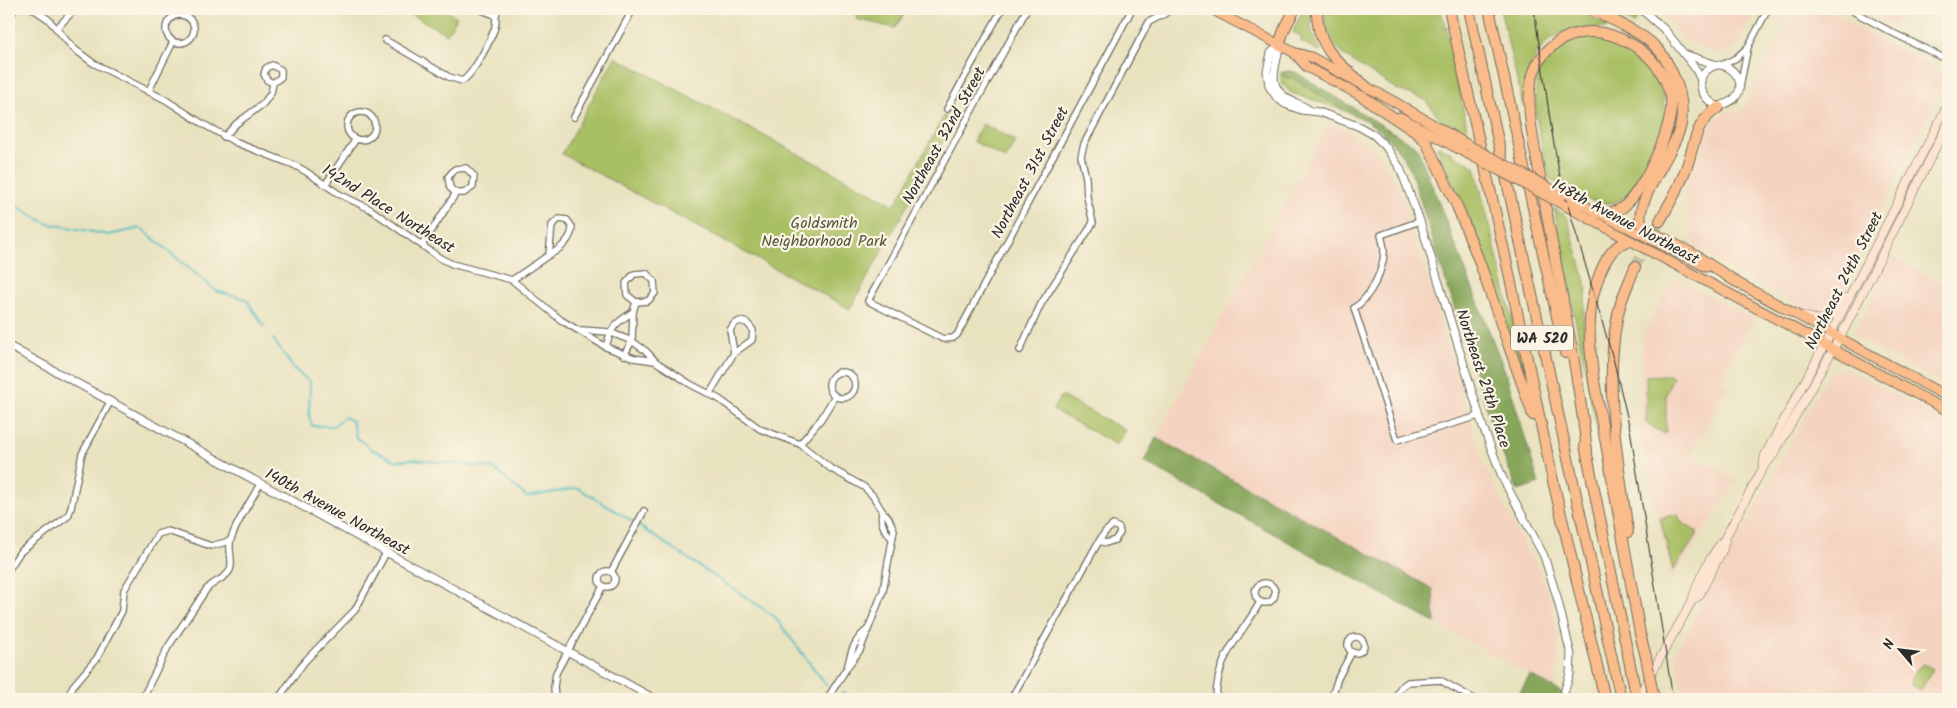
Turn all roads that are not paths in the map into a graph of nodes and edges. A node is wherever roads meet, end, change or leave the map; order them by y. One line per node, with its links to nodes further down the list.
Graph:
1 (14, 9): 22 (street)
2 (33, 9): 23 (street, 142nd Place Northeast)
3 (75, 9): 23 (street)
4 (479, 9): 21 (street)
5 (498, 9): 21 (street)
6 (633, 9): 39 (street)
7 (1002, 9): 38 (street, Northeast 32nd Street)
8 (1027, 9): 65 (street, Northeast 32nd Street)
9 (1132, 9): 65 (street, Northeast 31st Street)
10 (1168, 9): 71 (street)
11 (1211, 9): 26 (main road, 148th Avenue Northeast)
12 (1295, 9): 26 (highway)
13 (1318, 9): 35 (highway)
14 (1449, 9): 86 (highway)
15 (1470, 9): 112 (highway, WA 520)
16 (1489, 9): 84 (highway, WA 520)
17 (1590, 9): 57 (highway)
18 (1641, 9): 28 (street)
19 (1768, 9): 27 (street)
20 (1849, 9): 29 (street)
21 (495, 15): 24 (street)
22 (9, 18)
23 (57, 28): 34 (street, 142nd Place Northeast)
24 (384, 40)
25 (173, 42): 25 (street); 34 (street)
26 (1279, 45): 35 (main road, 148th Avenue Northeast); 49 (street, Northeast 29th Place)
27 (1748, 47): 30 (street); 33 (street)
28 (1684, 54): 30 (street); 31 (street)
29 (1948, 60)
30 (1719, 65): 31 (street); 33 (street)
31 (1701, 80): 37 (street)
32 (273, 83): 41 (street)
33 (1739, 87): 37 (street)
34 (148, 92): 41 (street, 142nd Place Northeast)
35 (1365, 92): 43 (main road, 148th Avenue Northeast); 86 (highway)
36 (1948, 104): 44 (main road, Northeast 24th Street)
37 (1719, 107): 50 (highway)
38 (947, 109)
39 (574, 118)
40 (1948, 124): 45 (main road, Northeast 24th Street)
41 (226, 138): 46 (street, 142nd Place Northeast)
42 (356, 138): 42 (street); 46 (street)
43 (1468, 149): 48 (main road, 148th Avenue Northeast, bridge); 51 (main road, 148th Avenue Northeast, bridge)
44 (1922, 156): 45 (main road); 55 (main road, Northeast 24th Street)
45 (1928, 164): 64 (main road, Northeast 24th Street)
46 (325, 185): 52 (street, 142nd Place Northeast)
47 (456, 193): 47 (street); 52 (street)
48 (1597, 213): 57 (main road, 148th Avenue Northeast); 84 (highway)
49 (1420, 221): 82 (street, Northeast 29th Place); 82 (street)
50 (1660, 221)
51 (1630, 241): 67 (main road, 148th Avenue Northeast); 96 (highway)
52 (422, 245): 56 (street, 142nd Place Northeast)
53 (549, 255): 53 (street); 56 (street)
54 (1635, 268): 96 (highway)
55 (1862, 273): 60 (main road); 63 (main road, Northeast 24th Street)
56 (512, 280): 61 (street, 142nd Place Northeast)
57 (1735, 281): 60 (main road, 148th Avenue Northeast)
58 (636, 302): 58 (street); 59 (street)
59 (633, 312): 62 (street); 66 (street)
60 (1794, 313): 63 (main road, 148th Avenue Northeast)
61 (580, 330): 62 (street, 142nd Place Northeast); 69 (street, 142nd Place Northeast)
62 (609, 332): 66 (street, 142nd Place Northeast); 69 (street)
63 (1831, 333): 64 (main road, 148th Avenue Northeast); 67 (main road, Northeast 24th Street)
64 (1840, 338): 70 (main road, Northeast 24th Street); 78 (main road, 148th Avenue Northeast)
65 (943, 339)
66 (632, 341): 73 (street); 74 (street, 142nd Place Northeast)
67 (1825, 344): 70 (main road, 148th Avenue Northeast); 75 (main road, Northeast 24th Street)
68 (9, 346): 80 (street, 140th Avenue Northeast)
69 (606, 347): 73 (street, 142nd Place Northeast)
70 (1834, 348): 79 (main road, Northeast 24th Street); 81 (main road, 148th Avenue Northeast)
71 (1020, 350)
72 (734, 353): 72 (street); 76 (street)
73 (624, 355): 74 (street, 142nd Place Northeast)
74 (655, 361): 76 (street, 142nd Place Northeast)
75 (1801, 389): 79 (main road); 85 (main road, Northeast 24th Street)
76 (710, 393): 83 (street, 142nd Place Northeast)
77 (835, 396): 77 (street); 83 (street)
78 (1948, 397)
79 (1805, 399): 85 (main road, Northeast 24th Street)
80 (110, 402): 87 (street, 140th Avenue Northeast); 92 (street)
81 (1948, 411)
82 (1479, 416): 110 (street, Northeast 29th Place)
83 (800, 444): 104 (street, 142nd Place Northeast)
84 (1586, 451): 113 (highway, WA 520)
85 (1763, 468): 113 (main road, Northeast 24th Street)
86 (1553, 481): 111 (highway)
87 (260, 484): 89 (street); 91 (street, 140th Avenue Northeast)
88 (644, 511): 93 (street)
89 (230, 541): 99 (street); 100 (street)
90 (1099, 541): 105 (street)
91 (386, 553): 97 (street, 140th Avenue Northeast); 101 (street)
92 (9, 570)
93 (611, 572): 94 (street); 94 (street)
94 (604, 586): 97 (street)
95 (1260, 602): 106 (street)
96 (1640, 617): 114 (highway, bridge)
97 (568, 652): 102 (street); 103 (street, 140th Avenue Northeast)
98 (1352, 652): 107 (street)
99 (67, 699)
100 (142, 699)
101 (278, 699)
102 (554, 699)
103 (654, 699)
104 (827, 699)
105 (1011, 699)
106 (1216, 699)
107 (1330, 699)
108 (1394, 699): 109 (street)
109 (1474, 699)
110 (1562, 699)
111 (1605, 699)
112 (1621, 699)
113 (1637, 699)
114 (1654, 699)

